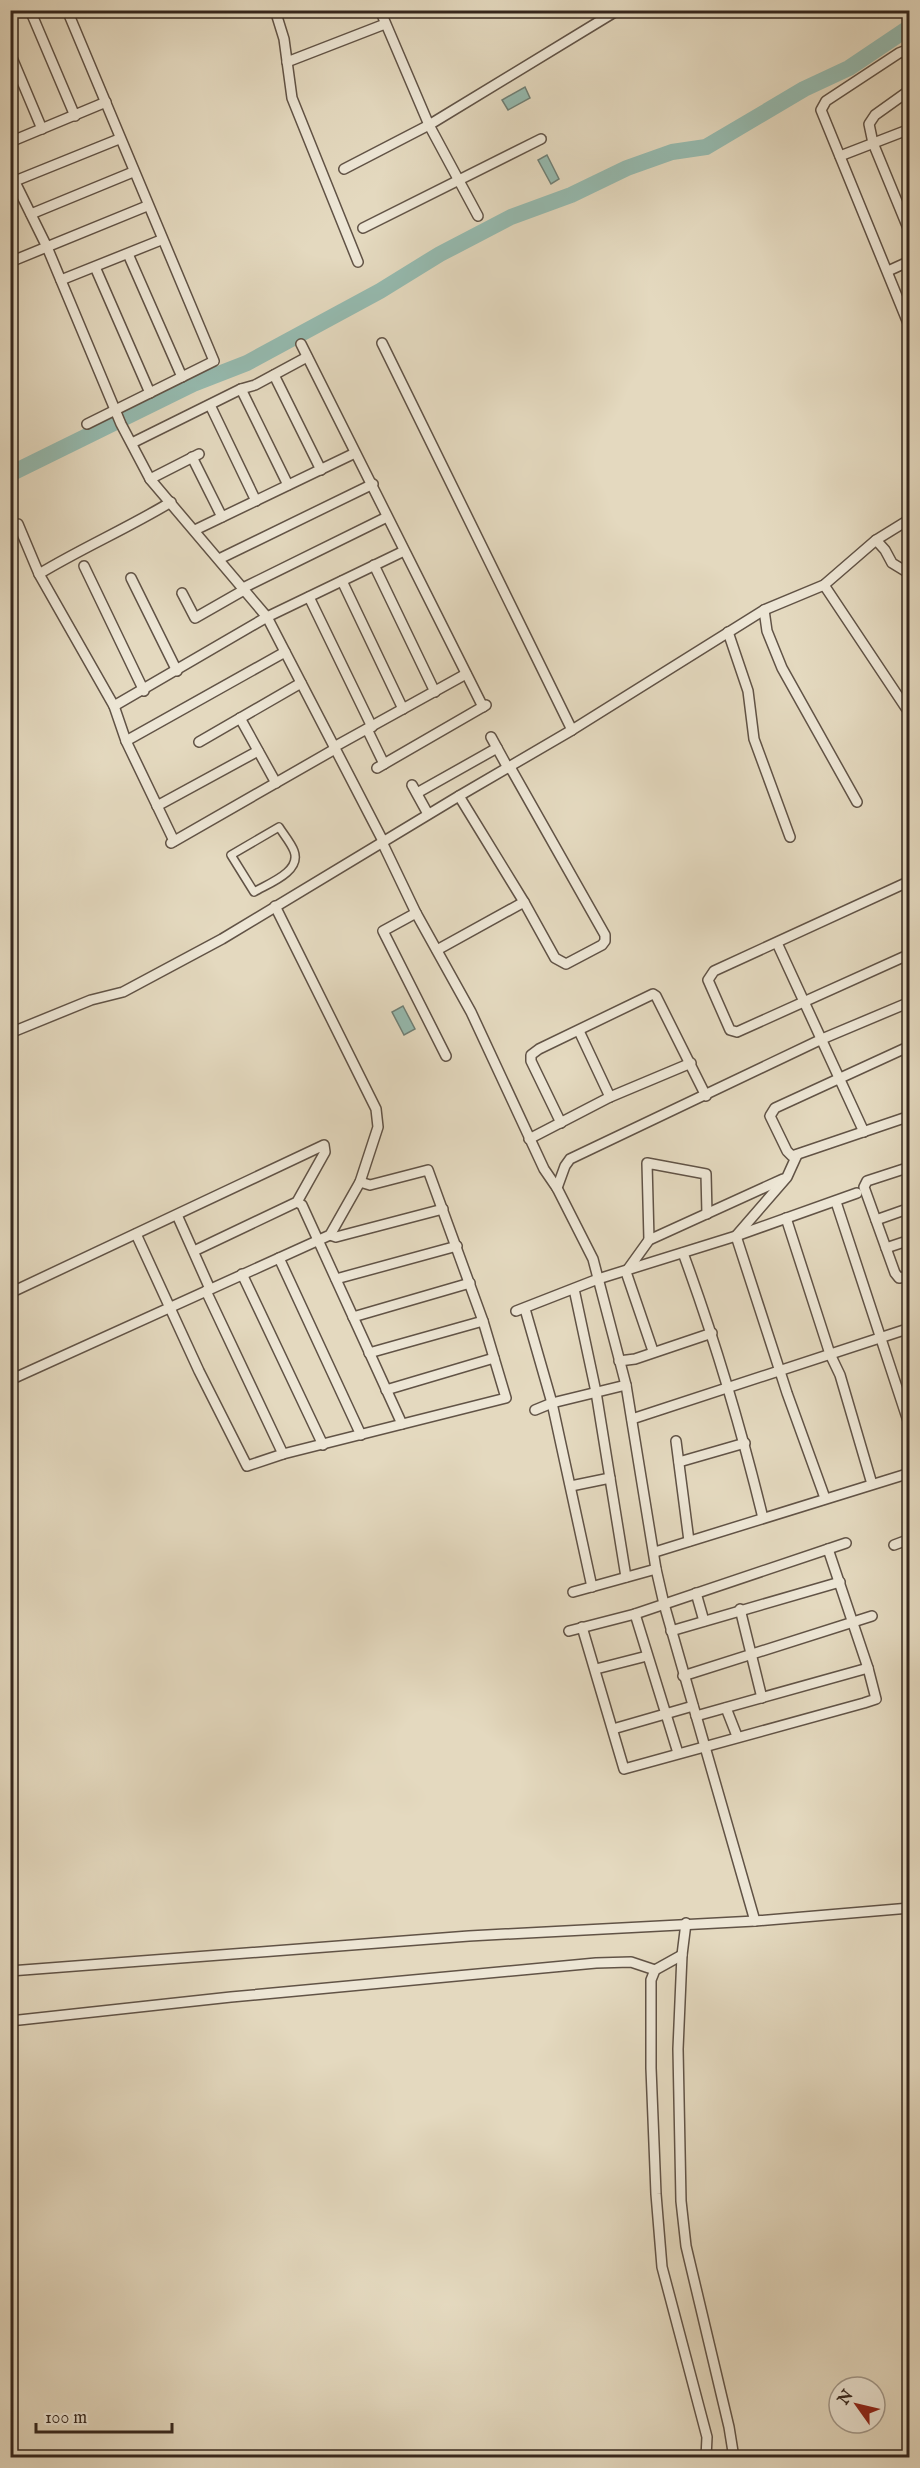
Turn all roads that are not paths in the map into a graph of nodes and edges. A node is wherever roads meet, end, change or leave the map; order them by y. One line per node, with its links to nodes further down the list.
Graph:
1 (30, 10): 12 (street)
2 (67, 10): 11 (street)
3 (275, 10): 9 (street)
4 (380, 10): 6 (street)
5 (618, 10): 13 (street)
6 (385, 24): 9 (street); 13 (street)
7 (10, 53): 14 (street)
8 (909, 61): 20 (street)
9 (287, 62): 35 (street)
10 (909, 90): 19 (street)
11 (106, 102): 12 (street); 16 (street)
12 (75, 116): 14 (street)
13 (429, 125): 21 (street); 24 (street)
14 (42, 129): 18 (street)
15 (909, 129): 19 (street)
16 (119, 139): 22 (street); 23 (street)
17 (541, 139): 24 (street)
18 (10, 142)
19 (873, 143): 20 (street); 29 (street)
20 (840, 156): 37 (street)
21 (344, 169)
22 (133, 172): 25 (street); 26 (street)
23 (13, 176): 26 (street)
24 (459, 181): 27 (street); 28 (street)
25 (147, 206): 30 (street); 31 (street)
26 (31, 214): 31 (street)
27 (478, 216)
28 (363, 228)
29 (909, 233)
30 (161, 240): 32 (street); 45 (street)
31 (47, 247): 34 (street); 38 (street)
32 (128, 254): 36 (street); 45 (street)
33 (909, 261): 37 (street)
34 (10, 262)
35 (358, 262)
36 (95, 267): 38 (street); 47 (street)
37 (888, 271): 39 (street)
38 (61, 280): 49 (street)
39 (905, 303): 40 (street)
40 (909, 328)
41 (382, 343): 91 (street)
42 (301, 344): 43 (street)
43 (307, 357): 44 (street); 52 (street)
44 (274, 375): 46 (street); 53 (street)
45 (182, 377): 47 (street)
46 (241, 389): 48 (street); 55 (street)
47 (150, 393): 49 (street)
48 (210, 405): 51 (street); 57 (street)
49 (116, 412): 50 (street); 51 (street)
50 (87, 424)
51 (132, 443): 54 (street)
52 (355, 453): 53 (street); 56 (street)
53 (321, 470): 55 (street)
54 (150, 479): 58 (street); 59 (street)
55 (288, 485): 57 (street)
56 (372, 485): 60 (street); 66 (street)
57 (256, 501): 59 (street)
58 (171, 502): 63 (street); 69 (street)
59 (222, 517): 63 (street)
60 (387, 517): 65 (street); 74 (street)
61 (909, 519): 64 (street)
62 (18, 524): 69 (street)
63 (195, 530): 66 (street)
64 (876, 540): 70 (street); 73 (street)
65 (404, 550): 67 (street); 82 (street)
66 (219, 559): 74 (street)
67 (374, 565): 72 (street); 85 (street)
68 (84, 566): 84 (street)
69 (39, 574): 86 (street)
70 (909, 574)
71 (131, 578): 81 (street)
72 (342, 581): 76 (street); 87 (street)
73 (824, 585): 77 (street); 88 (street)
74 (243, 589): 75 (street); 78 (street)
75 (182, 593)
76 (309, 597): 78 (street); 90 (street)
77 (764, 610): 79 (street); 101 (street)
78 (267, 618): 80 (street); 81 (street)
79 (729, 632): 91 (street); 105 (street)
80 (285, 652): 83 (street); 93 (street)
81 (177, 671): 84 (street)
82 (466, 674): 85 (street); 90 (street)
83 (301, 683): 89 (street); 95 (street)
84 (144, 691): 86 (street)
85 (435, 692): 87 (street)
86 (114, 706): 93 (street)
87 (403, 709): 90 (street)
88 (909, 714)
89 (240, 718): 94 (street); 97 (street)
90 (369, 728): 95 (street)
91 (572, 730): 98 (street)
92 (491, 737): 96 (street)
93 (126, 741): 102 (street)
94 (199, 742)
95 (335, 748): 99 (street); 106 (street)
96 (497, 748): 98 (street); 103 (street)
97 (258, 751): 99 (street); 102 (street)
98 (509, 768): 100 (street); 108 (street)
99 (276, 783): 102 (street)
100 (459, 796): 103 (street); 108 (street)
101 (857, 802)
102 (157, 806)
103 (428, 814): 106 (street)
104 (279, 827): 104 (street)
105 (790, 837)
106 (382, 842): 109 (street); 110 (street)
107 (909, 880): 111 (street)
108 (524, 902): 112 (street)
109 (275, 906): 117 (street); 132 (street)
110 (416, 914): 112 (street); 120 (street)
111 (777, 942): 114 (street); 114 (street)
112 (437, 950): 128 (street)
113 (909, 954): 114 (street)
114 (805, 1002): 118 (street)
115 (909, 1002): 118 (street)
116 (579, 1031): 121 (street); 124 (street); 126 (street)
117 (10, 1033)
118 (822, 1039): 122 (street); 123 (street)
119 (909, 1046): 122 (street)
120 (446, 1056)
121 (691, 1063): 123 (street); 124 (street)
122 (839, 1078): 127 (street); 129 (street)
123 (706, 1096): 133 (street)
124 (610, 1097): 126 (street)
125 (909, 1116): 127 (street)
126 (561, 1123): 128 (street)
127 (864, 1132): 129 (street)
128 (529, 1139): 133 (street)
129 (797, 1155): 131 (street)
130 (909, 1167): 142 (street)
131 (787, 1177): 139 (street); 145 (street)
132 (360, 1182): 138 (street); 144 (street)
133 (557, 1188): 158 (street)
134 (857, 1193): 136 (street)
135 (297, 1202): 140 (street); 146 (street); 151 (street)
136 (836, 1202): 141 (street); 168 (street)
137 (909, 1208): 142 (street)
138 (443, 1209): 144 (street); 149 (street)
139 (707, 1214): 147 (street); 147 (street)
140 (177, 1215): 143 (street); 151 (street)
141 (786, 1218): 145 (street); 171 (street)
142 (876, 1220): 150 (street)
143 (136, 1234): 162 (street); 163 (street)
144 (330, 1235): 146 (street)
145 (736, 1236): 152 (street); 174 (street)
146 (318, 1240): 153 (street); 157 (street)
147 (649, 1240): 154 (street)
148 (909, 1240): 150 (street)
149 (457, 1246): 157 (street); 159 (street)
150 (886, 1248): 156 (street)
151 (194, 1251): 161 (street)
152 (683, 1253): 154 (street); 167 (street)
153 (279, 1258): 155 (street); 185 (street)
154 (626, 1272): 158 (street); 169 (street)
155 (243, 1274): 161 (street); 188 (street)
156 (909, 1276)
157 (336, 1279): 164 (street)
158 (598, 1279): 160 (street); 173 (street)
159 (470, 1283): 164 (street); 165 (street)
160 (574, 1289): 179 (street); 180 (street)
161 (208, 1290): 163 (street); 189 (street)
162 (10, 1293)
163 (171, 1306): 175 (street); 189 (street)
164 (353, 1317): 170 (street)
165 (483, 1321): 170 (street); 172 (street)
166 (904, 1330): 168 (street)
167 (712, 1333): 169 (street); 177 (street)
168 (879, 1338): 171 (street); 184 (street)
169 (653, 1352): 173 (street)
170 (369, 1353): 178 (street)
171 (830, 1354): 174 (street); 193 (street)
172 (494, 1358): 178 (street); 183 (street)
173 (619, 1361): 176 (street)
174 (780, 1370): 177 (street); 195 (street)
175 (10, 1380)
176 (626, 1385): 179 (street); 182 (street)
177 (728, 1387): 182 (street); 187 (street)
178 (386, 1390): 183 (street)
179 (596, 1392): 180 (street); 192 (street)
180 (552, 1403): 181 (street); 194 (street)
181 (535, 1410)
182 (632, 1419): 202 (street)
183 (402, 1424): 185 (street)
184 (909, 1427)
185 (361, 1435): 188 (street)
186 (676, 1441): 190 (street)
187 (745, 1443): 190 (street); 196 (street)
188 (323, 1445): 189 (street)
189 (283, 1454)
190 (679, 1461): 198 (street)
191 (909, 1473): 193 (street)
192 (610, 1478): 194 (street); 204 (street)
193 (872, 1484): 195 (street)
194 (571, 1486): 206 (street)
195 (825, 1498): 196 (street)
196 (763, 1518): 198 (street)
197 (909, 1539): 200 (street)
198 (689, 1541): 202 (street)
199 (846, 1543): 201 (street)
200 (894, 1545)
201 (828, 1549): 205 (street); 208 (street)
202 (655, 1552): 203 (street)
203 (656, 1569): 204 (street); 209 (street)
204 (626, 1577): 206 (street)
205 (840, 1582): 210 (street); 214 (street)
206 (592, 1587): 207 (street)
207 (573, 1592)
208 (696, 1593): 209 (street); 213 (street)
209 (664, 1604): 211 (street); 217 (street)
210 (740, 1609): 213 (street); 218 (street)
211 (635, 1614): 215 (street); 219 (street)
212 (872, 1616): 214 (street)
213 (704, 1621): 217 (street)
214 (853, 1624): 218 (street); 220 (street)
215 (582, 1627): 216 (street); 221 (street)
216 (569, 1631)
217 (671, 1631): 222 (street)
218 (751, 1655): 222 (street); 223 (street)
219 (647, 1656): 221 (street); 226 (street)
220 (868, 1668): 223 (street); 228 (street)
221 (596, 1669): 227 (street)
222 (684, 1676): 225 (street)
223 (762, 1698): 224 (street)
224 (726, 1708): 225 (street); 228 (street)
225 (695, 1711): 226 (street); 229 (street)
226 (667, 1713): 227 (street); 230 (street)
227 (613, 1729): 230 (street)
228 (737, 1736): 229 (street)
229 (704, 1746): 230 (street); 232 (street)
230 (678, 1753)
231 (909, 1908): 232 (street)
232 (755, 1922): 233 (street)
233 (686, 1923): 234 (street); 236 (street)
234 (682, 1955): 235 (street); 239 (street)
235 (655, 1970): 237 (street); 238 (street)
236 (10, 1971)
237 (10, 2021)
238 (706, 2457)
239 (734, 2457)

